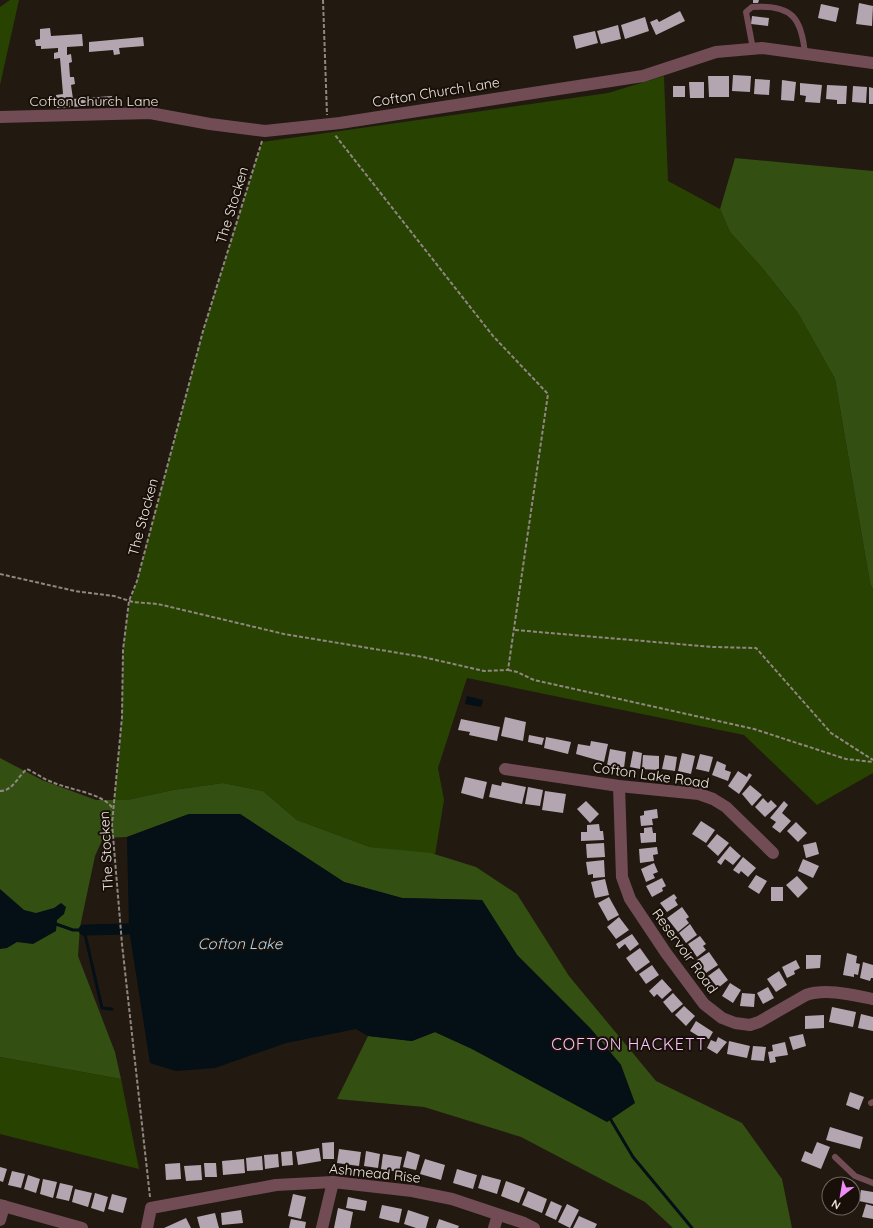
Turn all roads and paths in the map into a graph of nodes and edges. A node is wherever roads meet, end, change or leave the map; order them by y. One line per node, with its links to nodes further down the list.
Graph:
1 (323, 0): 6 (path)
2 (753, 49): 3 (street, Cofton Church Lane); 3 (lane); 6 (street, Cofton Church Lane)
3 (805, 55): 4 (street, Cofton Church Lane)
4 (873, 63)
5 (0, 117): 7 (street, Cofton Church Lane)
6 (327, 124): 7 (street, Cofton Church Lane); 10 (path)
7 (266, 131): 9 (path, The Stocken)
8 (0, 574): 9 (path)
9 (129, 601): 11 (path); 16 (path, The Stocken)
10 (515, 630): 11 (path); 12 (path)
11 (508, 670): 12 (path)
12 (873, 761)
13 (505, 769): 14 (street, Cofton Lake Road)
14 (619, 786): 17 (street, Cofton Lake Road); 18 (street, Reservoir Road)
15 (0, 791): 16 (path)
16 (113, 810): 23 (path, The Stocken)
17 (773, 853)
18 (873, 999)
19 (835, 1157): 21 (lane)
20 (333, 1182): 23 (street, Ashmead Rise); 24 (street, Ashmead Rise); 28 (street)
21 (873, 1183)
22 (2, 1206): 25 (street); 26 (street)
23 (152, 1208): 27 (street)
24 (498, 1215): 29 (street); 30 (street, Ashmead Rise)
25 (0, 1220)
26 (82, 1228)
27 (147, 1228)
28 (322, 1228)
29 (494, 1228)
30 (534, 1228)

